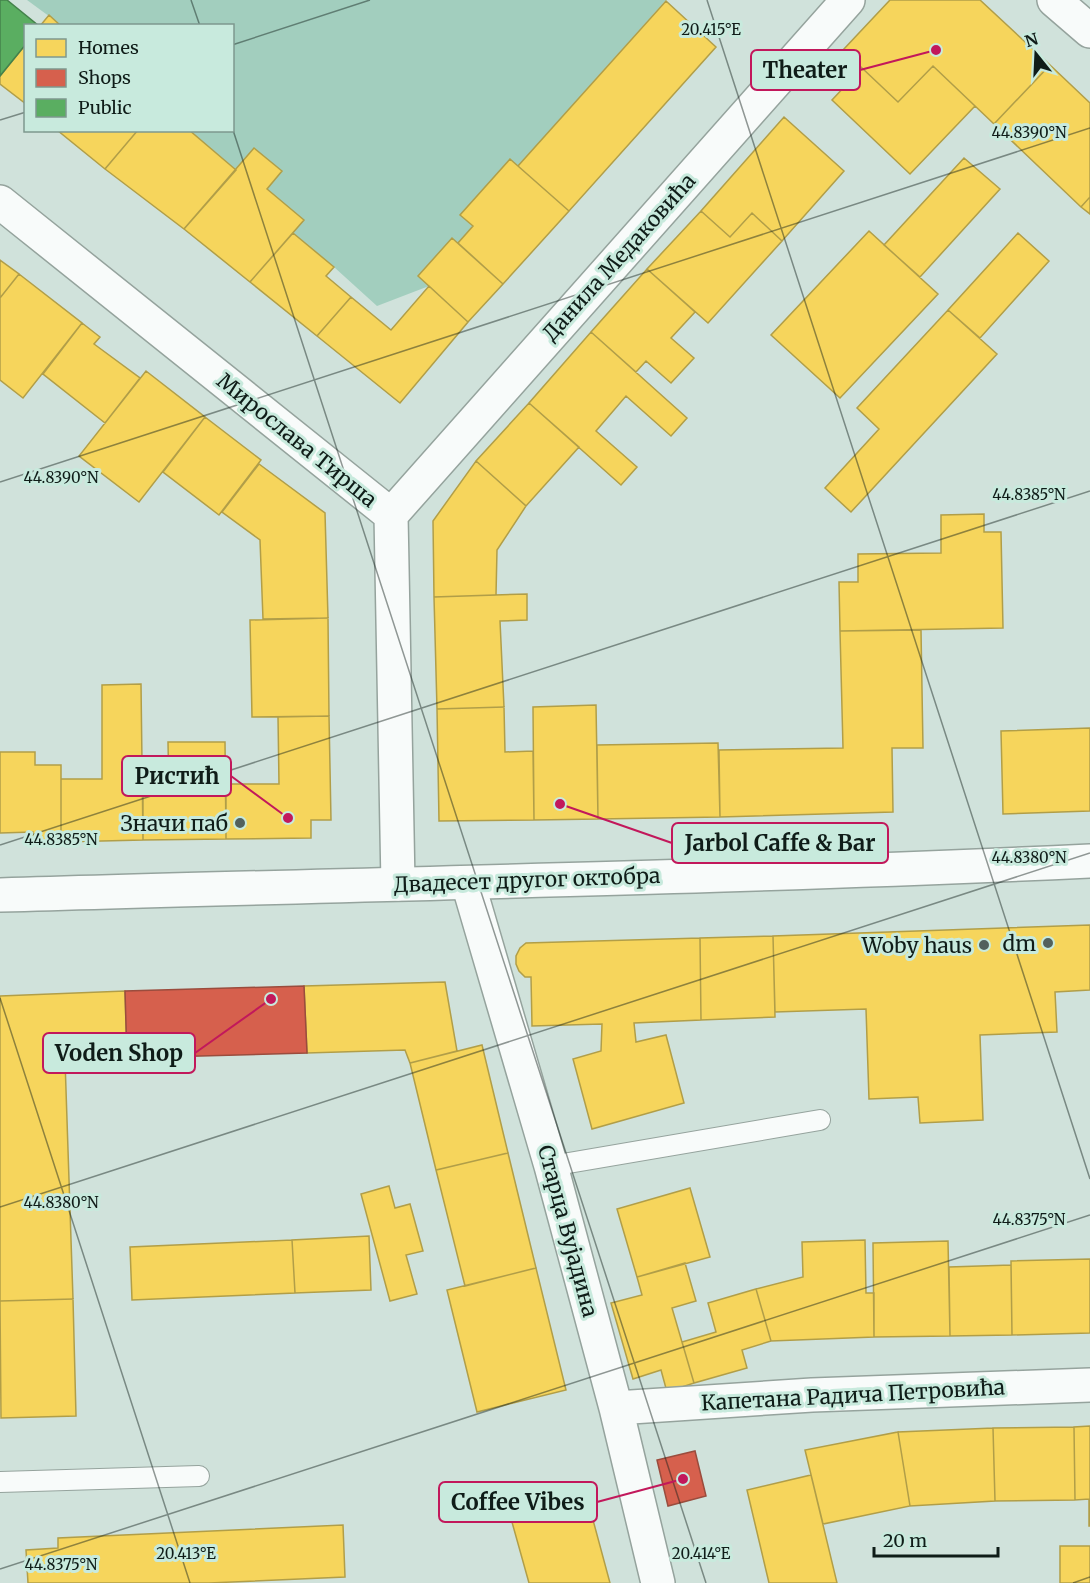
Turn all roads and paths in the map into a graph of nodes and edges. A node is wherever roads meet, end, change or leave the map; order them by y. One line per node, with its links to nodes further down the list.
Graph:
1 (848, 0): 5 (street, Данила Медаковића)
2 (1054, 0): 3 (street)
3 (1090, 31)
4 (0, 202): 5 (street, Мирослава Тирша)
5 (391, 515): 8 (street, Мирослава Тирша)
6 (1090, 861): 7 (street, Двадесет другог октобра)
7 (468, 883): 8 (street, Двадесет другог октобра); 11 (street, Старца Вујадина)
8 (398, 884): 9 (street, Двадесет другог октобра)
9 (0, 895)
10 (820, 1120): 11 (lane)
11 (551, 1166): 13 (street, Старца Вујадина)
12 (1090, 1385): 13 (street, Капетана Радича Петровића)
13 (616, 1408): 16 (street, Старца Вујадина)
14 (199, 1476): 15 (lane)
15 (0, 1482)
16 (658, 1583)

